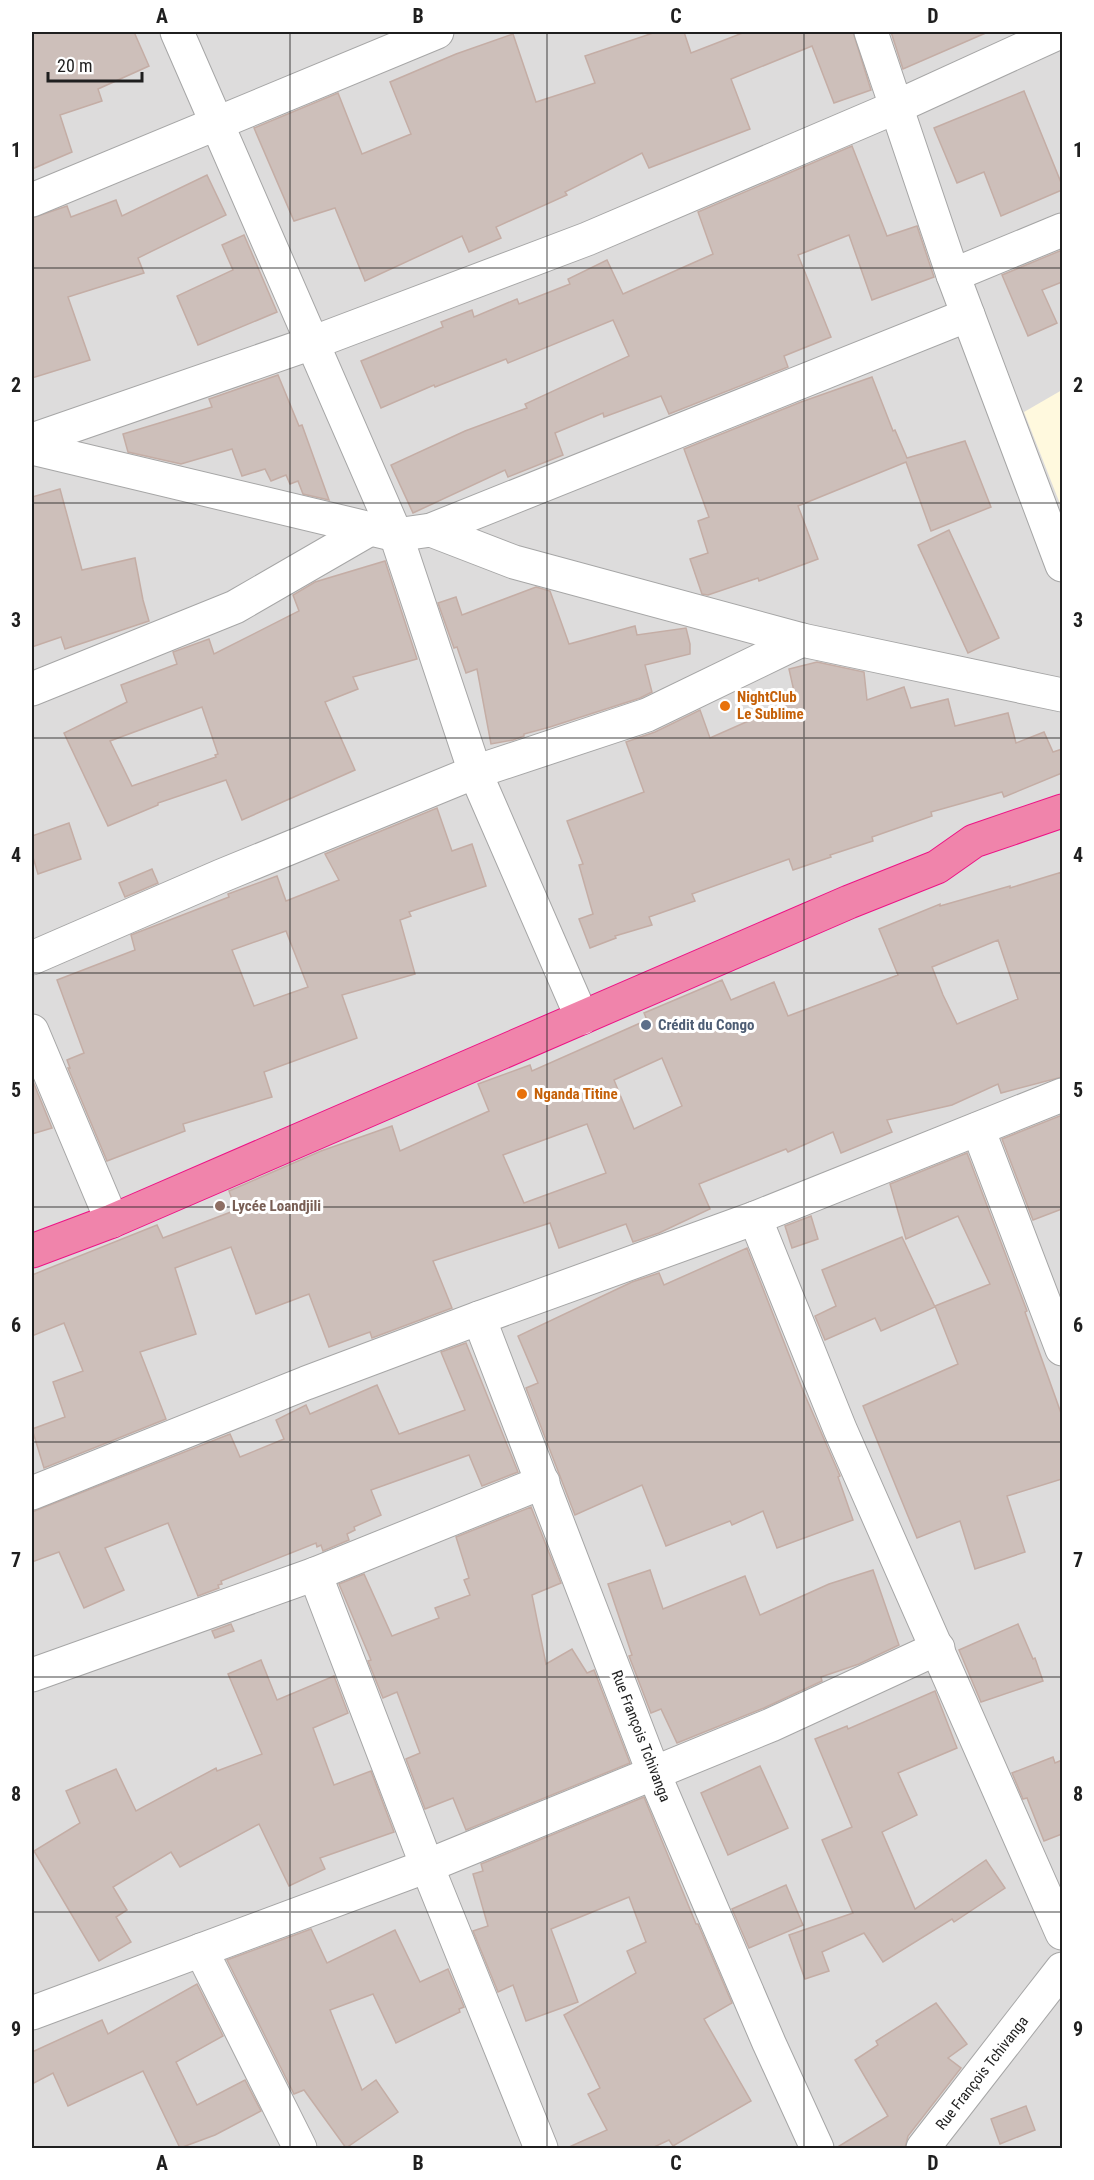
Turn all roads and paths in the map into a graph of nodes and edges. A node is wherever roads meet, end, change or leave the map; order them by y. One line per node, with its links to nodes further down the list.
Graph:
1 (177, 32): 6 (street)
2 (438, 32): 6 (street)
3 (871, 32): 5 (street)
4 (1060, 32): 5 (street)
5 (896, 107): 9 (street); 11 (street)
6 (218, 124): 7 (street); 11 (street)
7 (32, 201)
8 (1062, 230): 9 (street)
9 (953, 275): 10 (street)
10 (968, 315): 14 (street); 16 (street)
11 (312, 343): 12 (street); 15 (street)
12 (32, 440)
13 (32, 448): 15 (street)
14 (431, 530): 15 (street); 17 (street)
15 (383, 532): 18 (street); 20 (street)
16 (1062, 565)
17 (802, 640): 19 (street); 20 (street)
18 (32, 689)
19 (1062, 695)
20 (475, 772): 24 (street); 25 (street)
21 (1062, 811): 23 (highway)
22 (1062, 832): 23 (highway)
23 (937, 867): 25 (highway)
24 (32, 958)
25 (582, 1018): 30 (highway)
26 (32, 1031): 30 (street)
27 (1062, 1095): 28 (street)
28 (978, 1129): 29 (street); 33 (street)
29 (755, 1218): 32 (street); 37 (street)
30 (112, 1221): 31 (highway)
31 (32, 1251)
32 (479, 1318): 34 (street, Rue François Tchivanga); 35 (street)
33 (1062, 1349)
34 (543, 1482): 36 (street); 39 (street, Rue François Tchivanga)
35 (32, 1494)
36 (315, 1574): 38 (street); 40 (street)
37 (938, 1648): 39 (street); 41 (street)
38 (32, 1675)
39 (654, 1774): 40 (street); 47 (street, Rue François Tchivanga)
40 (427, 1866): 42 (street); 46 (street)
41 (1062, 1933)
42 (201, 1950): 44 (street); 45 (street)
43 (1062, 1969): 48 (street, Rue François Tchivanga)
44 (32, 2013)
45 (300, 2148)
46 (541, 2148)
47 (817, 2148)
48 (923, 2148)

